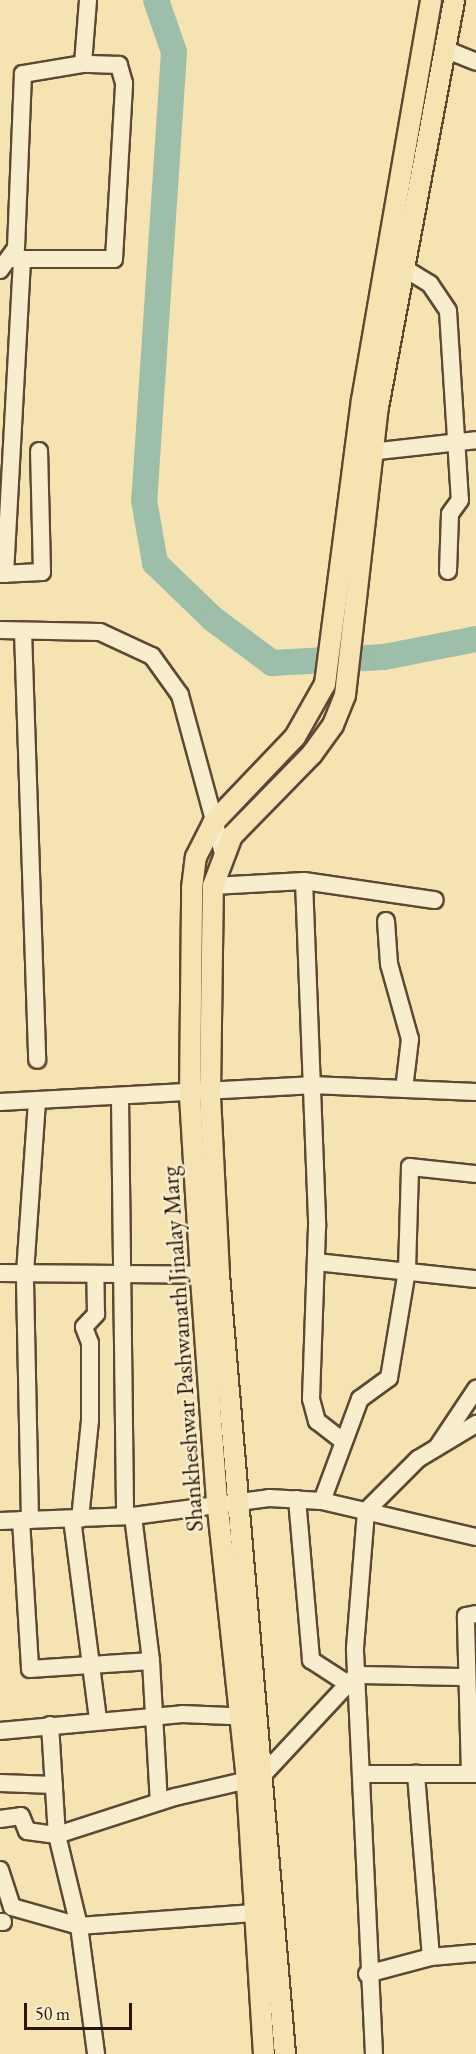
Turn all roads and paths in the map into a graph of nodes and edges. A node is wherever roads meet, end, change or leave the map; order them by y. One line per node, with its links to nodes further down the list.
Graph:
1 (88, 0): 7 (street)
2 (431, 0): 4 (main road)
3 (454, 0): 5 (main road)
4 (423, 48): 5 (main road); 8 (main road)
5 (447, 50): 6 (street); 10 (main road)
6 (476, 62)
7 (83, 64): 9 (street); 9 (street)
8 (387, 258): 10 (street); 14 (main road)
9 (11, 263): 16 (street)
10 (405, 267): 12 (street); 14 (main road)
11 (476, 440): 12 (street)
12 (456, 442): 14 (street); 15 (street)
13 (39, 451): 16 (street)
14 (363, 453): 17 (main road)
15 (448, 571)
16 (2, 574)
17 (343, 605): 20 (main road, Shankheshwar Pashwanath Jinalay Marg); 21 (main road)
18 (0, 630): 19 (street)
19 (23, 631): 20 (street); 26 (street)
20 (213, 823): 21 (street); 31 (main road, Shankheshwar Pashwanath Jinalay Marg)
21 (222, 850): 23 (main road)
22 (303, 881): 23 (street); 24 (street); 27 (street)
23 (213, 886): 30 (main road)
24 (435, 900)
25 (387, 921): 28 (street)
26 (37, 1060)
27 (311, 1085): 28 (street); 30 (street); 36 (street)
28 (404, 1089): 29 (street)
29 (476, 1092)
30 (210, 1094): 31 (street); 41 (main road)
31 (190, 1095): 32 (street); 41 (main road, Shankheshwar Pashwanath Jinalay Marg)
32 (120, 1098): 33 (street); 42 (street)
33 (37, 1100): 34 (street); 39 (street)
34 (0, 1102)
35 (476, 1174): 37 (street)
36 (316, 1262): 37 (street); 46 (street)
37 (407, 1270): 43 (street); 46 (street)
38 (0, 1273): 39 (street)
39 (25, 1273): 40 (street); 54 (street)
40 (95, 1275): 42 (street); 53 (street)
41 (210, 1275): 42 (street); 49 (main road)
42 (124, 1276): 52 (street)
43 (476, 1279)
44 (476, 1389): 47 (street)
45 (476, 1424): 47 (street)
46 (343, 1441): 50 (street)
47 (436, 1449): 51 (street)
48 (297, 1499): 49 (street); 50 (street); 61 (street)
49 (226, 1501): 52 (street); 63 (main road)
50 (322, 1501): 51 (street)
51 (366, 1511): 56 (street); 61 (street)
52 (129, 1516): 53 (street); 58 (street)
53 (76, 1519): 54 (street); 59 (street)
54 (25, 1520): 55 (street); 59 (street)
55 (0, 1521)
56 (476, 1537)
57 (476, 1614): 60 (street)
58 (151, 1661): 59 (street); 62 (street)
59 (89, 1665): 64 (street)
60 (465, 1677): 61 (street); 69 (street)
61 (352, 1680): 67 (street); 70 (street)
62 (158, 1716): 63 (street); 64 (street); 73 (street)
63 (249, 1717): 70 (main road)
64 (98, 1720): 65 (street)
65 (50, 1725): 66 (street); 72 (street)
66 (0, 1731)
67 (361, 1774): 68 (street); 81 (street)
68 (416, 1774): 69 (street); 80 (street)
69 (473, 1774)
70 (254, 1779): 73 (street); 77 (main road)
71 (0, 1783): 72 (street)
72 (54, 1785): 75 (street)
73 (159, 1802): 75 (street)
74 (0, 1818): 75 (street)
75 (57, 1835): 78 (street)
76 (0, 1870): 78 (street)
77 (262, 1912): 78 (street); 83 (main road); 84 (main road)
78 (79, 1926): 82 (street)
79 (476, 1953): 80 (street)
80 (431, 1957): 81 (street)
81 (368, 1974): 85 (street)
82 (96, 2054)
83 (264, 2054)
84 (285, 2054)
85 (374, 2054)

